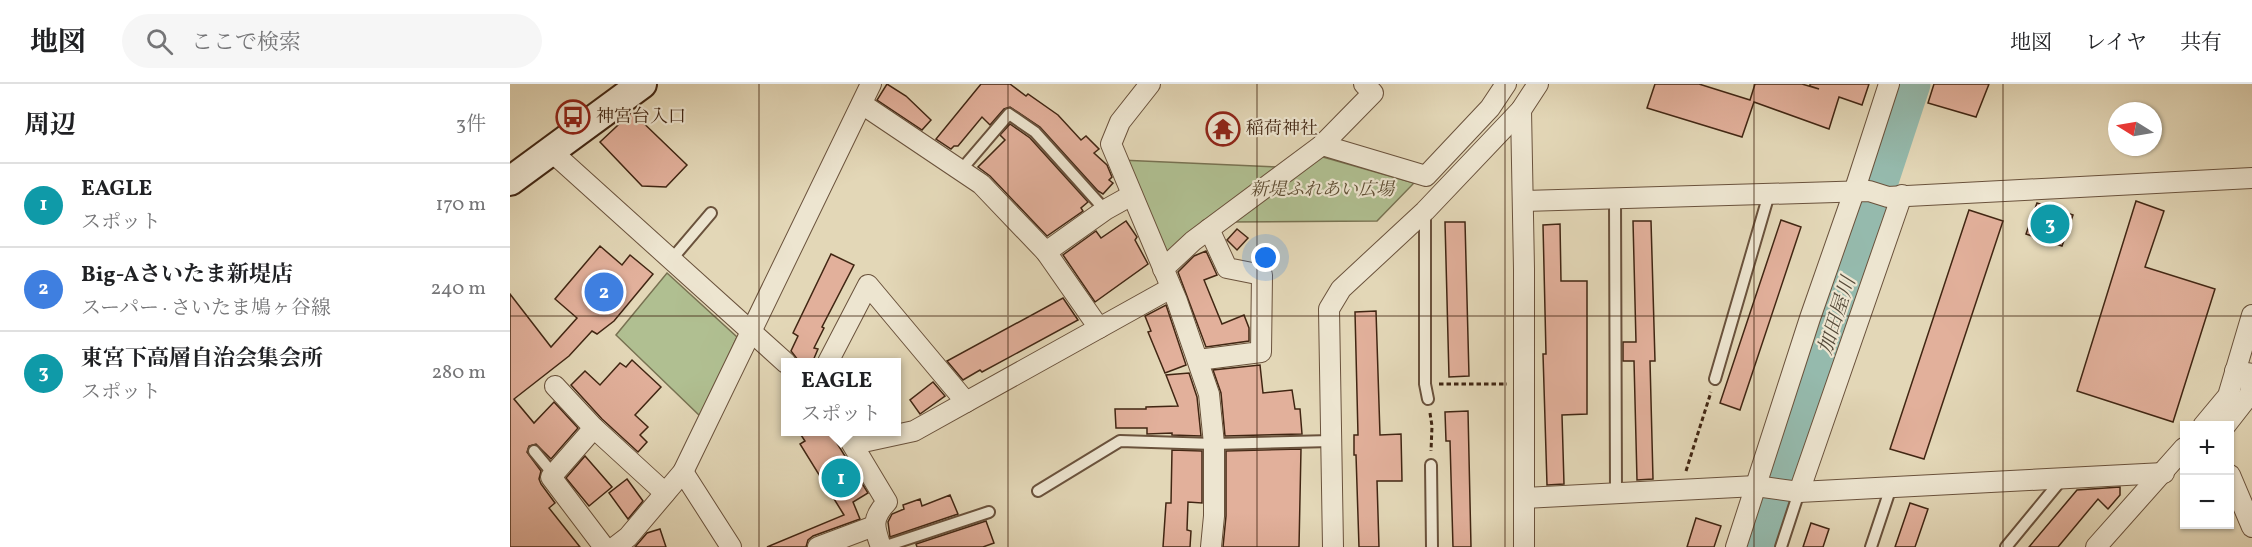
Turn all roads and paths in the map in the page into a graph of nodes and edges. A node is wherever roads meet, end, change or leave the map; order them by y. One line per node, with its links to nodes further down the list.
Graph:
1 (642, 84): 11 (main road)
2 (872, 84): 8 (street)
3 (1150, 84): 17 (street)
4 (1364, 84): 10 (street)
5 (1506, 84): 10 (street)
6 (1538, 84): 9 (street)
7 (1889, 84): 16 (street)
8 (862, 104): 12 (street); 30 (street)
9 (1521, 110): 19 (street); 21 (street)
10 (1322, 145): 23 (street)
11 (551, 151): 14 (main road); 25 (street)
12 (961, 170): 20 (lane); 24 (street)
13 (2252, 178): 16 (street)
14 (510, 181)
15 (1769, 194): 16 (street); 18 (street); 35 (lane)
16 (1878, 194): 56 (street); 61 (street)
17 (1132, 195): 20 (street); 26 (street)
18 (1615, 199): 19 (street); 63 (lane)
19 (1523, 201): 37 (street)
20 (1105, 210): 24 (street)
21 (1425, 211): 36 (lane); 47 (street)
22 (711, 213): 25 (lane)
23 (1209, 229): 26 (street); 33 (street)
24 (1046, 252): 29 (street)
25 (671, 260): 30 (street)
26 (1164, 269): 27 (street)
27 (1171, 288): 29 (street); 33 (street)
28 (2252, 315): 34 (street)
29 (1099, 328): 40 (street)
30 (751, 332): 32 (street); 52 (street)
31 (831, 358): 40 (street)
32 (781, 359)
33 (1198, 360): 48 (street)
34 (2246, 373): 41 (street); 42 (street)
35 (1715, 379): 59 (path)
36 (1425, 384): 37 (path); 39 (lane)
37 (1524, 384): 64 (street)
38 (555, 386): 43 (street)
39 (1428, 399): 51 (path)
40 (966, 402): 44 (street)
41 (2208, 421)
42 (2229, 421)
43 (594, 428): 54 (street); 62 (street)
44 (901, 432)
45 (868, 436): 46 (street)
46 (850, 438): 66 (street)
47 (1331, 441): 48 (lane); 74 (street)
48 (1214, 444): 60 (lane); 73 (street)
49 (534, 451): 54 (lane)
50 (2180, 453): 53 (street)
51 (1431, 465): 75 (lane)
52 (683, 472): 62 (street); 70 (street)
53 (2164, 473): 55 (street); 81 (street)
54 (554, 475): 69 (street)
55 (2062, 479): 58 (street); 80 (lane)
56 (1756, 486): 59 (street); 61 (street); 77 (street)
57 (2234, 486): 67 (street)
58 (1891, 487): 61 (street); 79 (lane)
59 (1680, 490): 63 (street)
60 (1038, 491)
61 (1799, 492): 78 (lane)
62 (665, 493): 68 (street)
63 (1616, 493): 64 (street)
64 (1524, 498): 76 (street)
65 (989, 512): 72 (lane)
66 (874, 526): 71 (street); 72 (street)
67 (2252, 526)
68 (625, 544)
69 (604, 547)
70 (731, 547)
71 (818, 547)
72 (882, 547)
73 (1211, 547)
74 (1333, 547)
75 (1432, 547)
76 (1524, 547)
77 (1736, 547)
78 (1781, 547)
79 (1871, 547)
80 (2006, 547)
81 (2096, 547)

